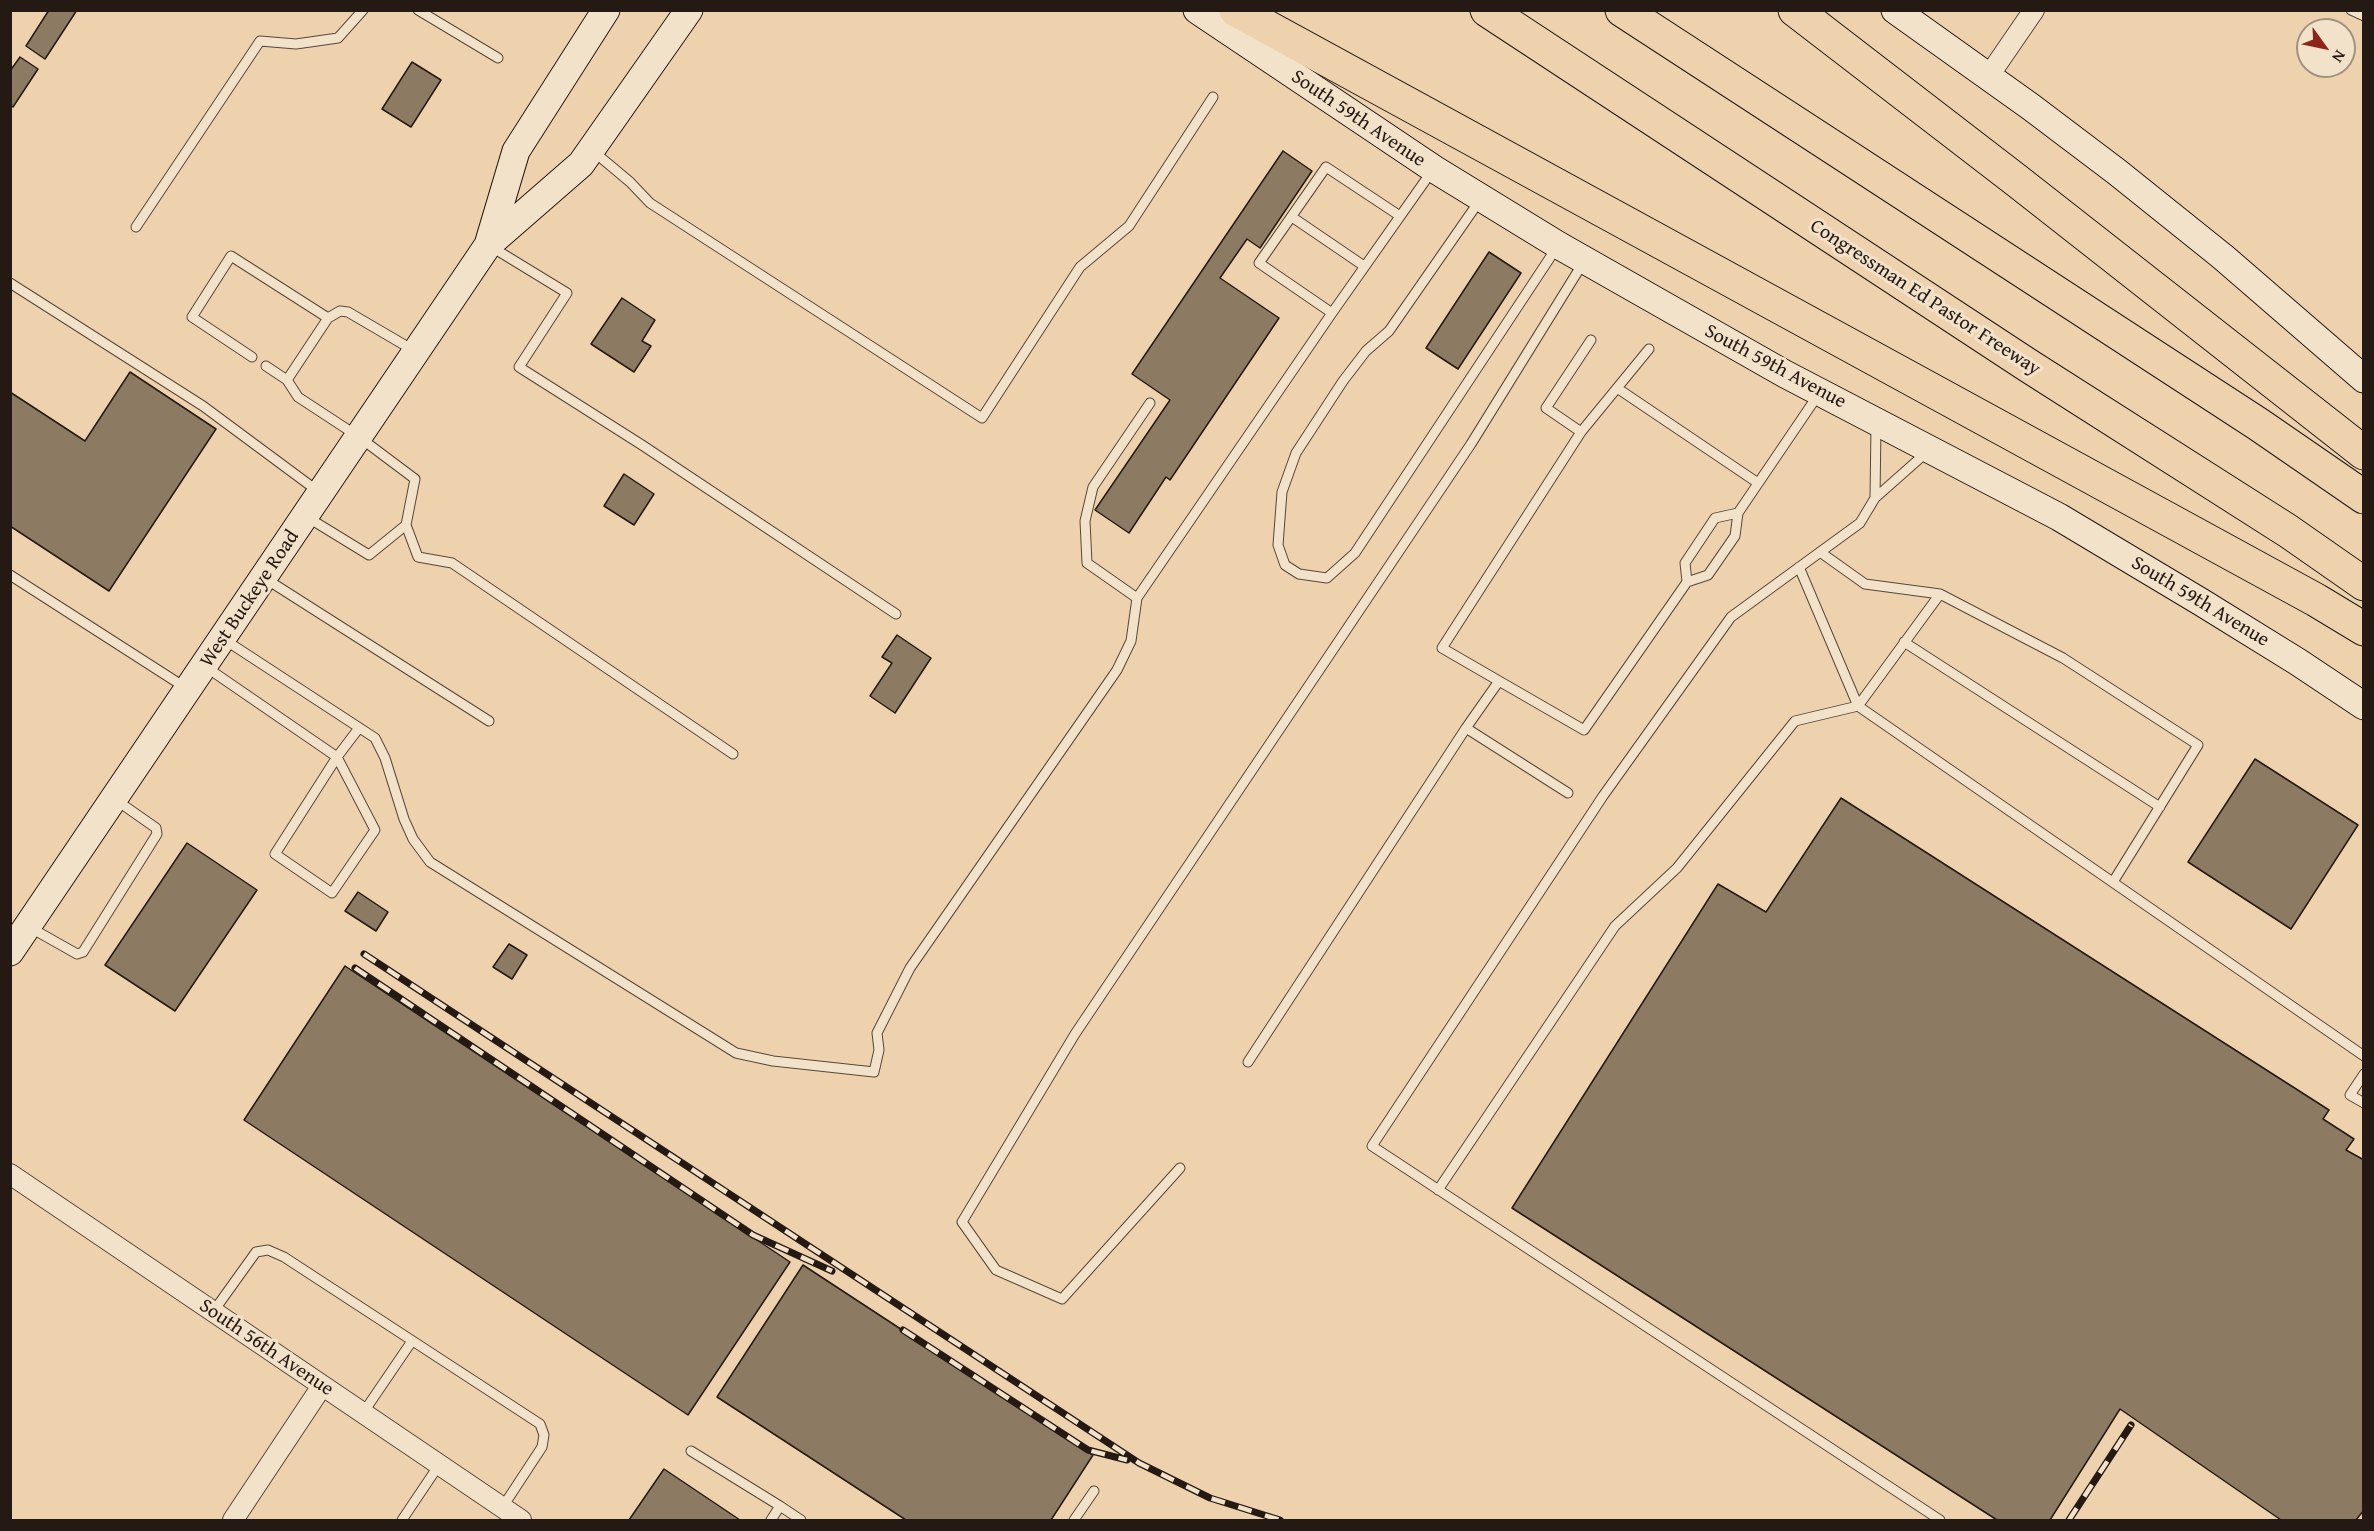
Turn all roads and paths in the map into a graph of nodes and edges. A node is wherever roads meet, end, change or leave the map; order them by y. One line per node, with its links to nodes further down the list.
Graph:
1 (363, 10): 22 (lane)
2 (418, 10): 14 (lane)
3 (606, 10): 23 (main road, West Buckeye Road)
4 (688, 10): 17 (main road, West Buckeye Road)
5 (1197, 10): 18 (main road, South 59th Avenue)
6 (1236, 10): 61 (highway)
7 (1487, 10): 57 (highway, Congressman Ed Pastor Freeway)
8 (1622, 10): 47 (highway)
9 (1795, 10): 44 (highway)
10 (1895, 10): 15 (main road)
11 (2034, 10): 15 (street)
12 (2351, 10): 13 (lane)
13 (2364, 16)
14 (498, 58)
15 (1988, 77): 35 (main road)
16 (1213, 97): 17 (lane)
17 (591, 149): 23 (main road, West Buckeye Road)
18 (1434, 169): 19 (main road, South 59th Avenue); 20 (lane)
19 (1480, 199): 24 (main road, South 59th Avenue); 24 (lane)
20 (1400, 216): 21 (lane); 26 (lane)
21 (1292, 217): 26 (lane); 28 (lane)
22 (136, 227)
23 (488, 245): 32 (main road, West Buckeye Road); 60 (lane)
24 (1558, 245): 25 (main road, South 59th Avenue)
25 (1584, 261): 38 (main road, South 59th Avenue); 84 (lane)
26 (1364, 266): 28 (lane)
27 (10, 282): 46 (lane)
28 (1332, 313): 59 (lane)
29 (328, 318): 32 (lane); 33 (lane); 36 (lane)
30 (1591, 340): 41 (lane)
31 (1649, 349): 37 (lane)
32 (416, 352): 42 (main road, West Buckeye Road)
33 (252, 357)
34 (266, 366): 36 (lane)
35 (2364, 379)
36 (287, 380): 42 (lane)
37 (1617, 388): 41 (lane); 45 (lane)
38 (1820, 392): 40 (main road, South 59th Avenue); 45 (lane)
39 (1150, 403): 59 (lane)
40 (1876, 421): 43 (main road, South 59th Avenue); 48 (lane)
41 (1581, 432): 65 (lane)
42 (359, 437): 46 (main road, West Buckeye Road); 51 (lane)
43 (1931, 448): 48 (lane); 68 (main road, South 59th Avenue)
44 (2364, 453)
45 (1758, 483): 49 (lane)
46 (321, 494): 50 (main road, West Buckeye Road)
47 (2364, 497)
48 (1875, 498): 52 (lane)
49 (1738, 513): 56 (lane); 56 (lane)
50 (306, 516): 51 (lane); 55 (main road, West Buckeye Road)
51 (406, 525): 72 (lane)
52 (1820, 552): 53 (lane); 58 (lane)
53 (1799, 567): 67 (lane); 86 (lane)
54 (10, 574): 66 (lane)
55 (264, 577): 62 (main road, West Buckeye Road); 69 (lane)
56 (1687, 582): 65 (lane)
57 (2364, 584)
58 (1940, 594): 63 (lane); 76 (lane)
59 (1137, 598): 70 (lane)
60 (896, 614)
61 (2364, 629)
62 (223, 638): 64 (main road, West Buckeye Road); 70 (lane)
63 (1904, 642): 67 (lane); 76 (lane)
64 (204, 666): 66 (main road, West Buckeye Road); 73 (lane)
65 (1499, 681): 71 (lane)
66 (188, 689): 75 (main road, West Buckeye Road)
67 (1858, 706): 77 (lane); 86 (lane)
68 (2364, 706)
69 (489, 721)
70 (359, 728): 73 (lane)
71 (1466, 728): 74 (lane); 81 (lane)
72 (733, 754)
73 (337, 757): 73 (lane)
74 (1568, 793)
75 (114, 799): 78 (main road, West Buckeye Road); 78 (lane)
76 (2160, 807): 77 (lane)
77 (2113, 882): 80 (lane)
78 (28, 926): 79 (main road, West Buckeye Road)
79 (10, 952)
80 (2364, 1056)
81 (1248, 1062)
82 (2364, 1074): 83 (lane)
83 (2364, 1103)
84 (1180, 1168)
85 (10, 1174): 87 (street, South 56th Avenue)
86 (1438, 1190): 102 (lane)
87 (213, 1312): 88 (lane); 89 (street, South 56th Avenue)
88 (412, 1341): 90 (lane); 95 (lane)
89 (322, 1386): 90 (street, South 56th Avenue); 96 (street)
90 (362, 1413): 92 (street, South 56th Avenue)
91 (691, 1450): 94 (lane)
92 (440, 1465): 95 (street, South 56th Avenue); 97 (lane)
93 (1094, 1491): 101 (lane)
94 (780, 1506): 99 (lane); 100 (lane)
95 (502, 1508): 98 (street, South 56th Avenue)
96 (233, 1521)
97 (402, 1521)
98 (521, 1521)
99 (771, 1521)
100 (801, 1521)
101 (1074, 1521)
102 (1940, 1521)

